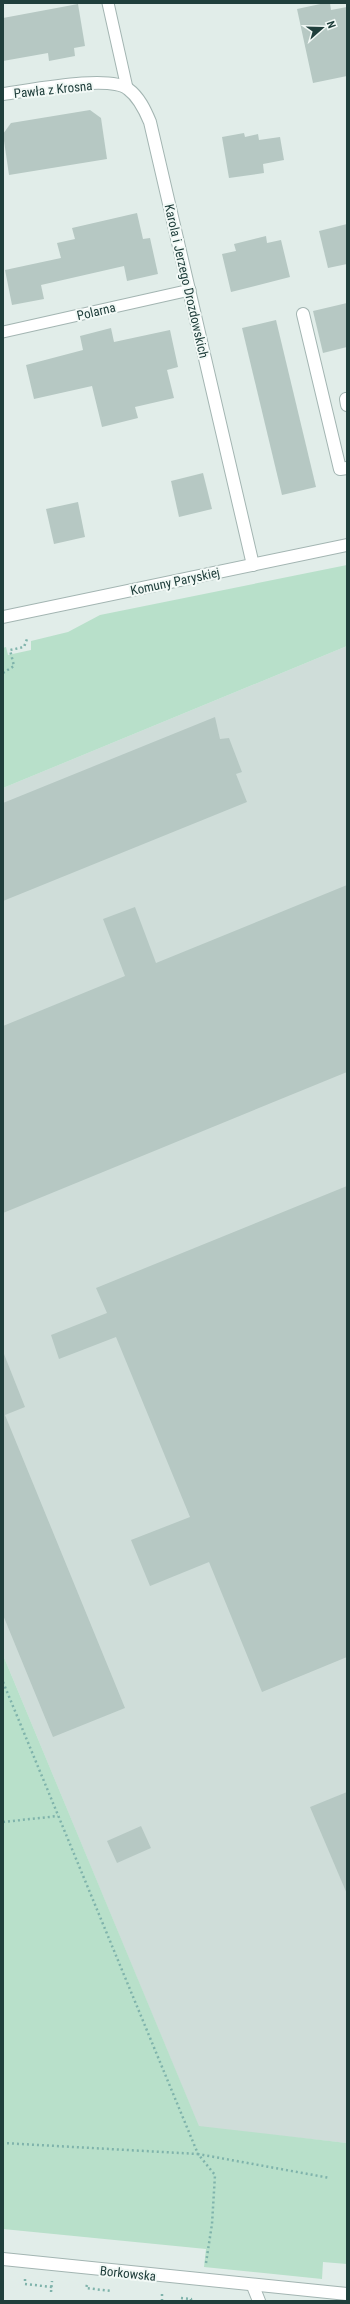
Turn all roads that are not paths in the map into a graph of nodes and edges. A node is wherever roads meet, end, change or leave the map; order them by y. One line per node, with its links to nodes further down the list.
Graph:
1 (108, 3): 2 (lane)
2 (127, 88): 3 (street, Pawła z Krosna); 4 (street, Karola i Jerzego Drozdowskich)
3 (3, 94)
4 (190, 290): 6 (lane, Polarna); 9 (street, Karola i Jerzego Drozdowskich)
5 (303, 314): 7 (street)
6 (3, 332)
7 (347, 468)
8 (347, 545): 9 (street, Komuny Paryskiej)
9 (253, 565): 10 (street, Komuny Paryskiej)
10 (3, 617)
11 (3, 2259): 12 (street, Borkowska)
12 (253, 2286): 13 (street, Borkowska); 14 (street)
13 (347, 2294)
14 (259, 2301)

